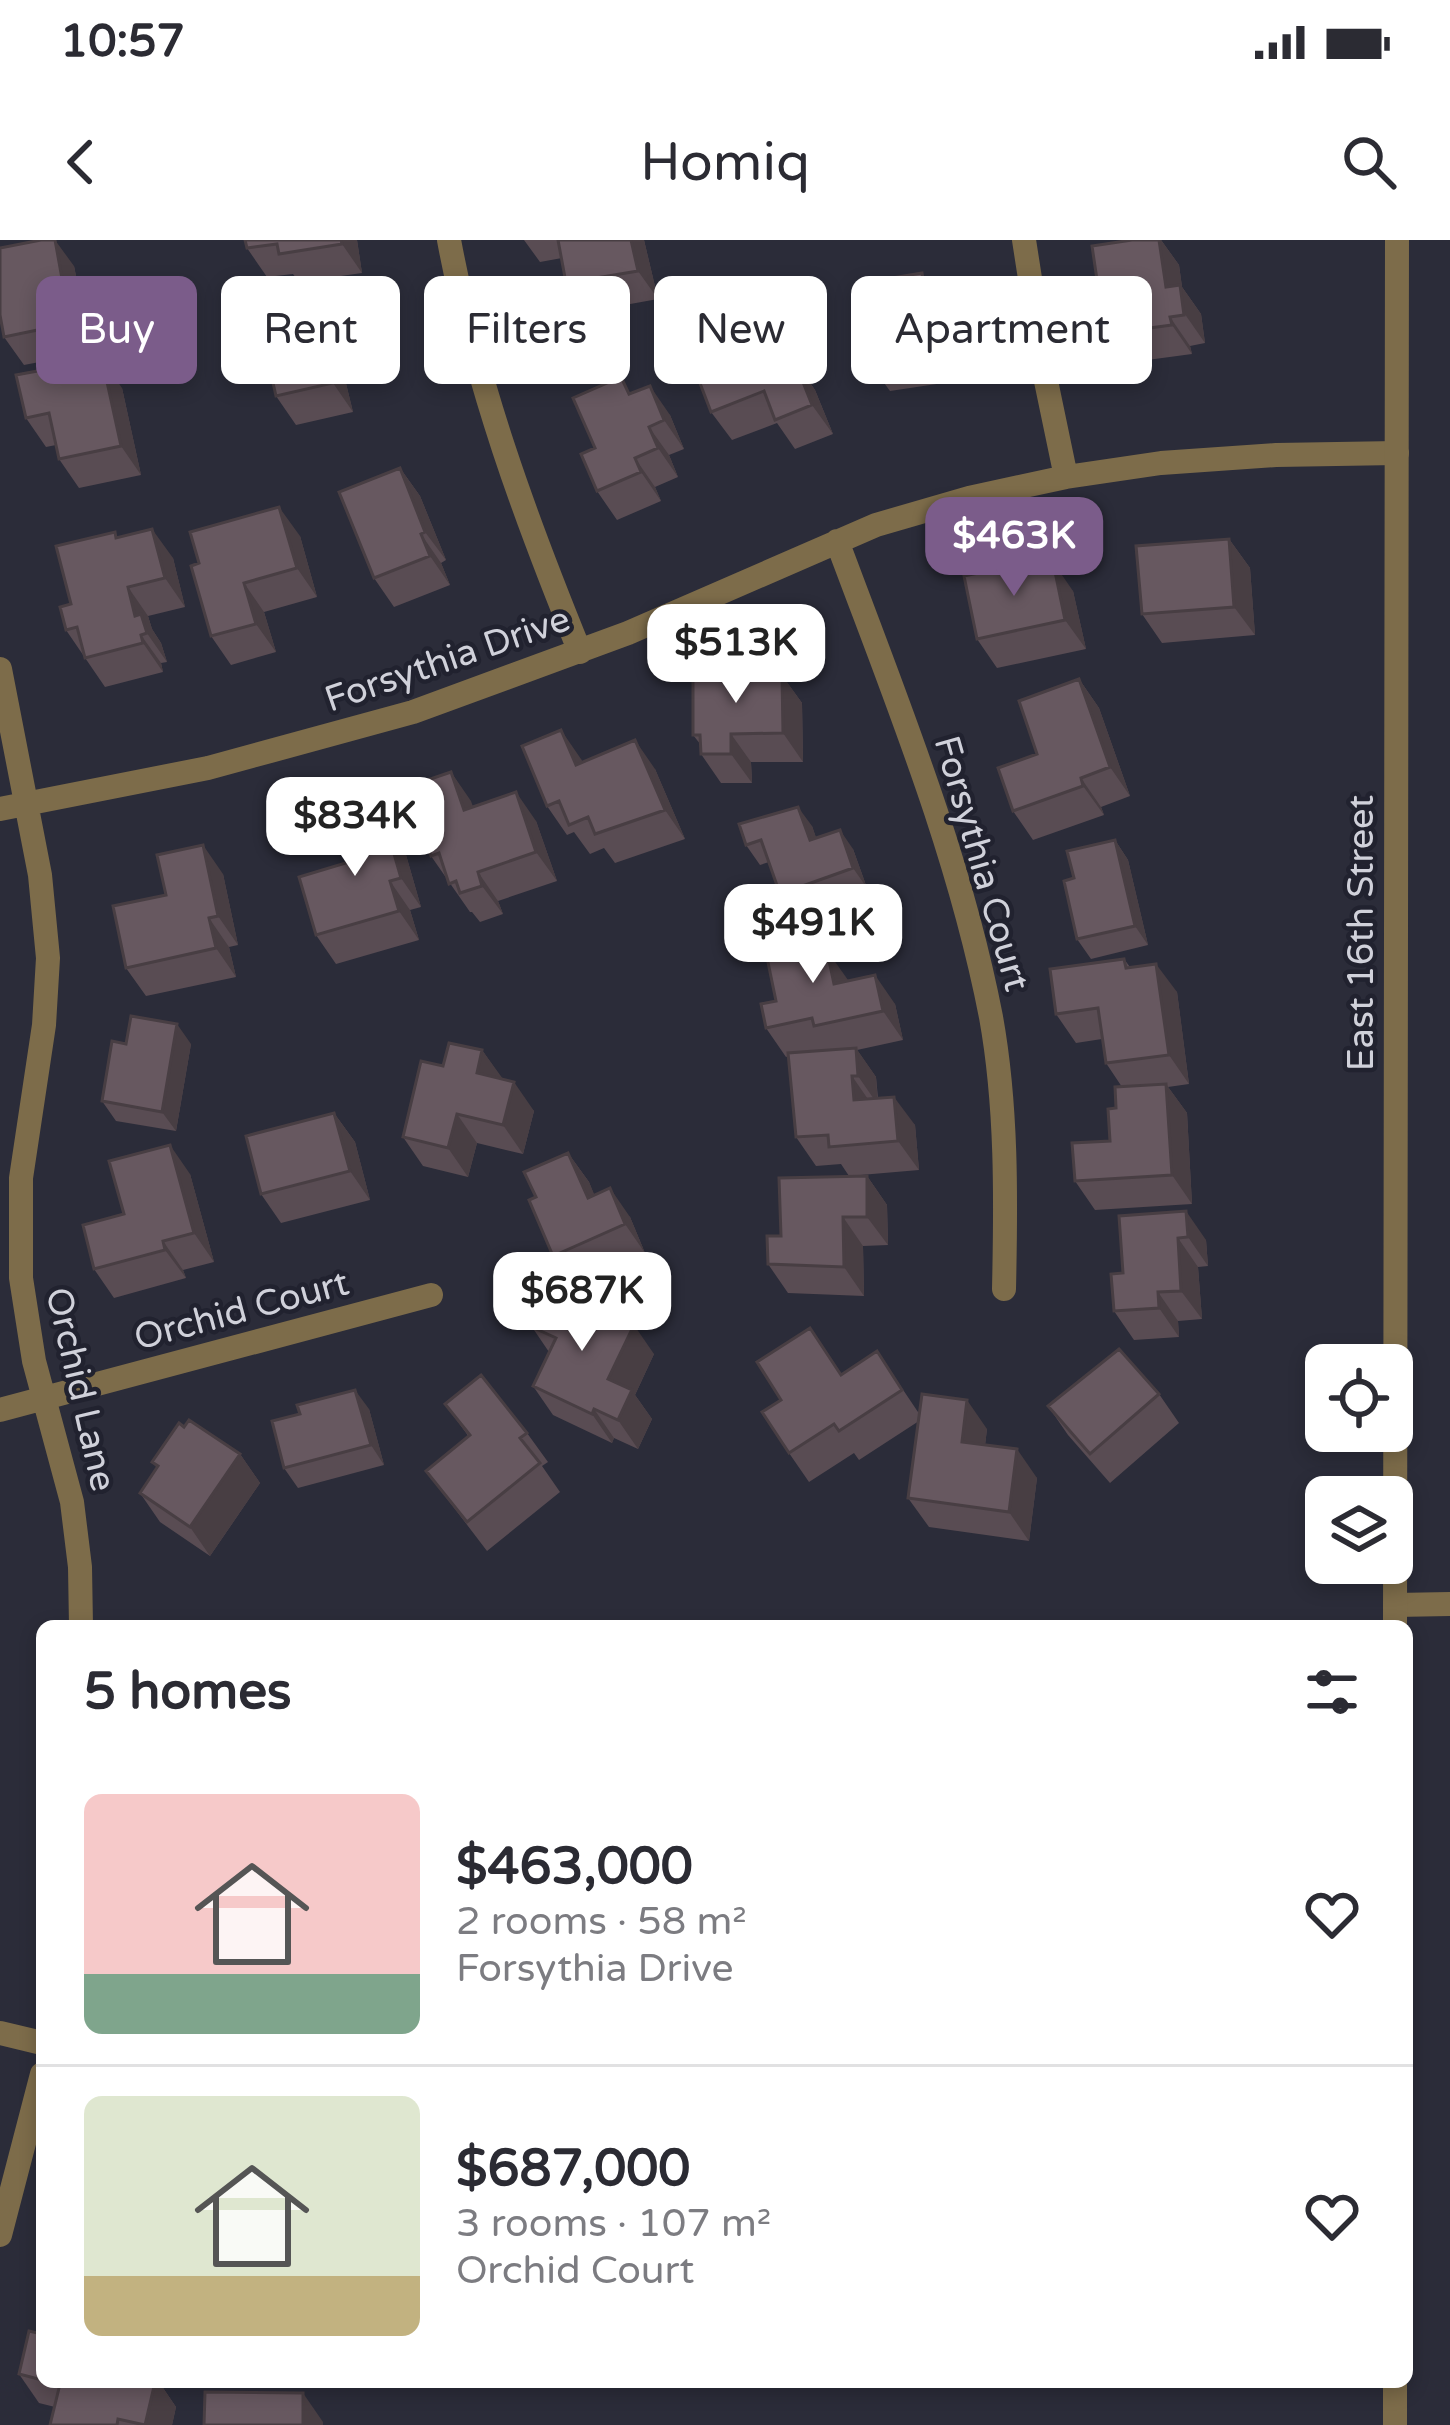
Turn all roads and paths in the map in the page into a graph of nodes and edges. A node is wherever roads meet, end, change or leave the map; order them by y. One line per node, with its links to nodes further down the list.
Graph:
1 (449, 240): 7 (street)
2 (1024, 240): 5 (street)
3 (1397, 240): 4 (street, East 16th Street)
4 (1397, 452): 5 (street, Forsythia Drive); 16 (street, East 16th Street)
5 (1066, 477): 6 (street, Forsythia Drive)
6 (837, 541): 7 (street, Forsythia Drive); 11 (street, Forsythia Court)
7 (580, 652): 9 (street, Forsythia Drive)
8 (0, 669): 9 (street, Orchid Lane)
9 (26, 804): 10 (street, Forsythia Drive); 13 (street, Orchid Lane)
10 (0, 809)
11 (1004, 1289)
12 (431, 1295): 13 (street, Orchid Court)
13 (44, 1399): 14 (street, Orchid Court); 17 (street, Orchid Lane)
14 (0, 1409)
15 (1450, 1604): 16 (street)
16 (1395, 1615)
17 (81, 1620)
18 (0, 2033): 19 (street)
19 (36, 2042)
20 (36, 2097): 21 (street)
21 (0, 2235)
22 (1395, 2388): 23 (street)
23 (1395, 2425)

